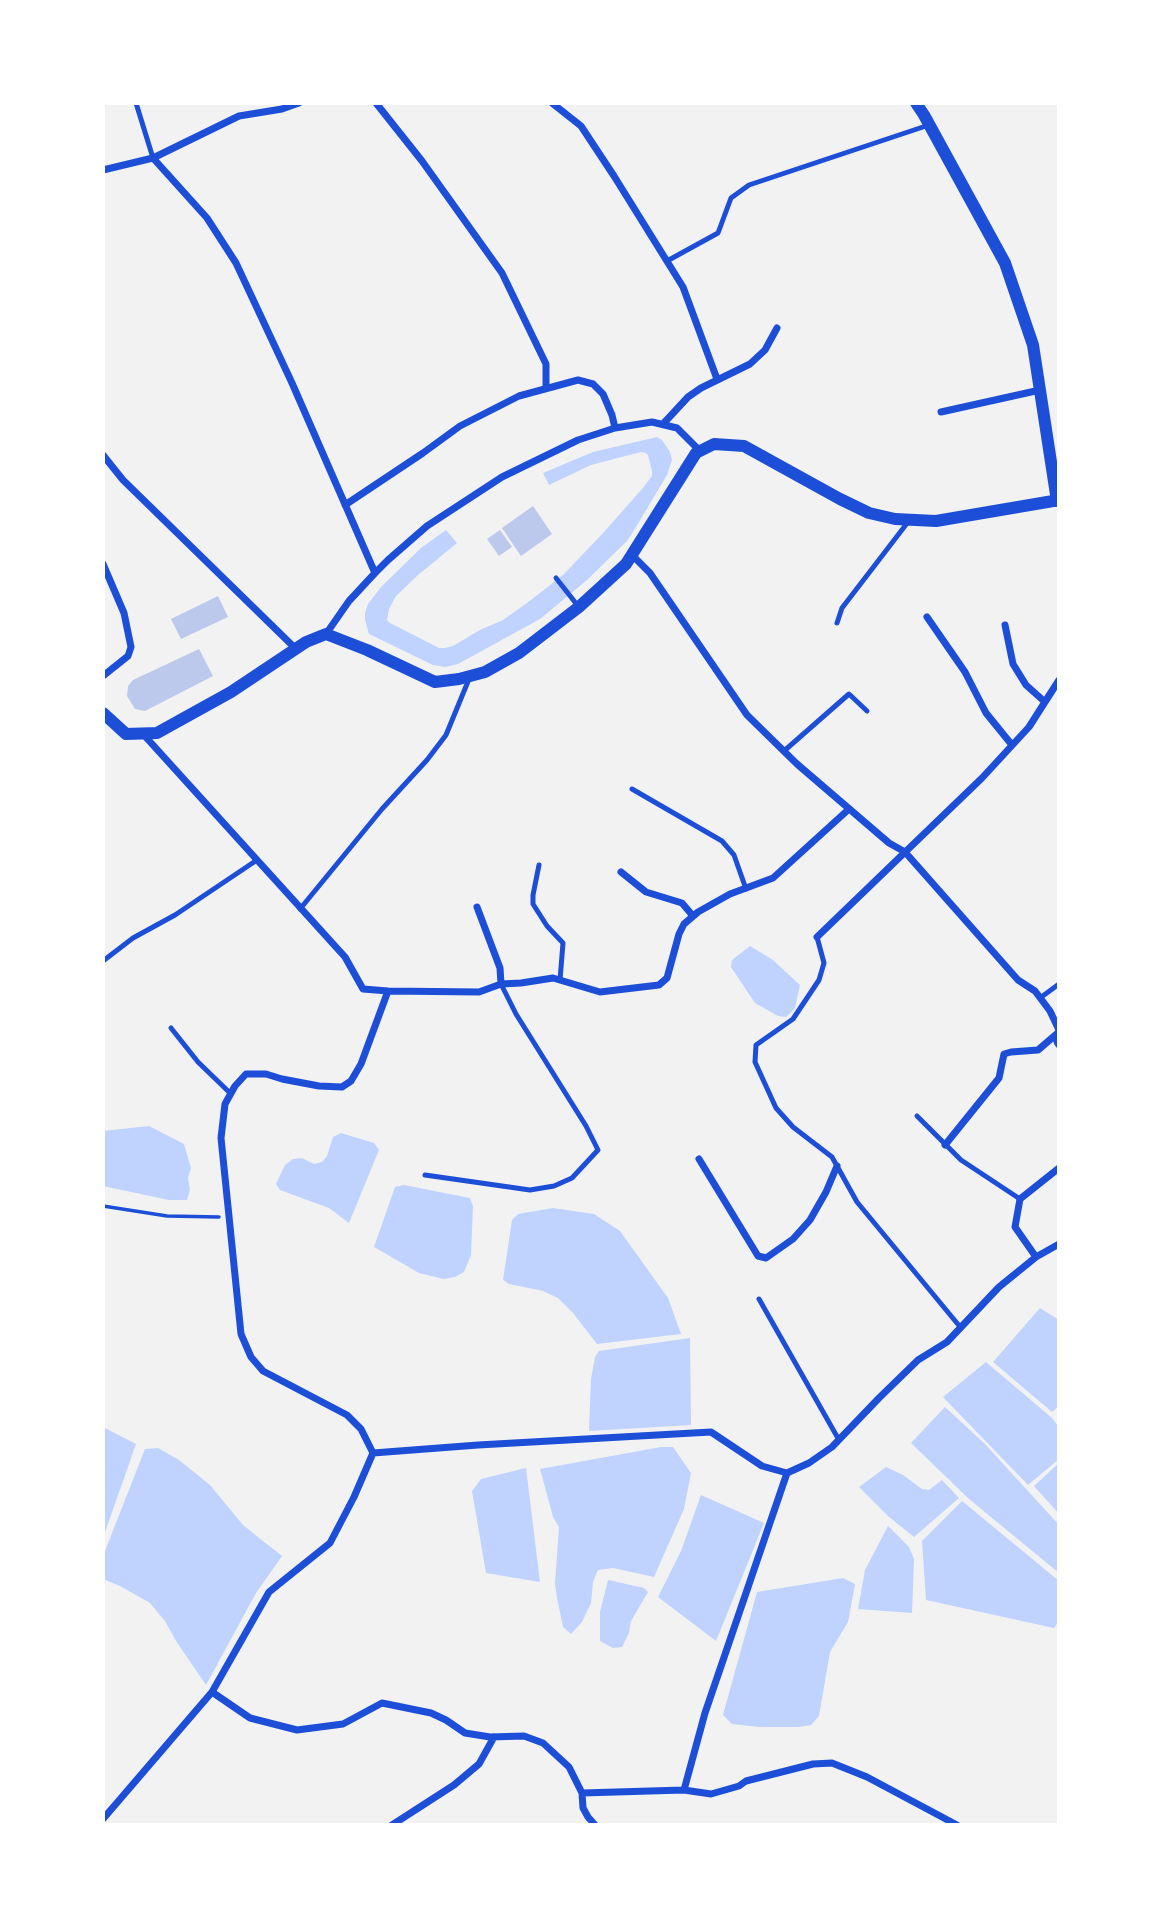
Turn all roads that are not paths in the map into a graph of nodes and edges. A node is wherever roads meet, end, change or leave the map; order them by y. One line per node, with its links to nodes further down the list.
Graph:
1 (136, 103): 7 (lane)
2 (376, 103): 12 (street)
3 (552, 103): 9 (street)
4 (916, 103): 6 (street)
5 (293, 104): 7 (street)
6 (929, 125): 9 (lane); 13 (street)
7 (153, 158): 8 (street); 20 (street)
8 (103, 170)
9 (667, 261): 11 (street)
10 (777, 328): 11 (street)
11 (717, 379): 15 (street)
12 (546, 388): 16 (street); 20 (street)
13 (1040, 390): 14 (street); 19 (street)
14 (941, 412)
15 (663, 424): 16 (street); 17 (street)
16 (615, 428): 24 (street)
17 (699, 451): 21 (street); 22 (street)
18 (103, 455): 31 (street)
19 (1058, 500): 21 (street)
20 (345, 505): 24 (street)
21 (910, 520): 28 (lane)
22 (632, 555): 26 (street); 40 (street)
23 (103, 564): 32 (street)
24 (375, 573): 30 (street)
25 (556, 578): 26 (lane)
26 (575, 602): 33 (street)
27 (927, 617): 39 (street)
28 (837, 623)
29 (1005, 625): 35 (street)
30 (326, 634): 31 (street); 33 (street)
31 (296, 649): 38 (street)
32 (103, 676)
33 (471, 676): 49 (lane)
34 (1059, 681): 35 (street)
35 (1045, 702): 39 (street)
36 (867, 711): 40 (lane)
37 (103, 713): 38 (street)
38 (142, 734): 44 (street)
39 (1012, 745): 43 (street)
40 (784, 751): 42 (street)
41 (632, 789): 47 (lane)
42 (849, 808): 43 (street); 47 (street)
43 (905, 852): 51 (street); 57 (street)
44 (257, 860): 49 (street); 52 (lane)
45 (539, 864): 53 (lane)
46 (621, 872): 50 (street)
47 (746, 889): 50 (street)
48 (477, 907): 54 (street)
49 (300, 909): 56 (street)
50 (693, 916): 53 (street)
51 (817, 937): 65 (lane)
52 (103, 961)
53 (560, 980): 54 (street)
54 (501, 984): 56 (street); 67 (lane)
55 (1059, 984): 57 (lane)
56 (388, 991): 61 (street)
57 (1040, 998): 59 (street)
58 (171, 1028): 61 (lane)
59 (1059, 1033): 60 (street); 63 (street)
60 (1059, 1045)
61 (230, 1093): 74 (street)
62 (917, 1116): 63 (lane)
63 (945, 1144): 68 (lane)
64 (699, 1159): 65 (street)
65 (837, 1167): 72 (lane)
66 (1059, 1168): 68 (street)
67 (425, 1175)
68 (1020, 1199): 70 (street)
69 (1059, 1244): 70 (street)
70 (1036, 1257): 72 (street)
71 (759, 1299): 73 (lane)
72 (961, 1328): 73 (street)
73 (839, 1440): 75 (street)
74 (373, 1454): 75 (street); 76 (street)
75 (787, 1473): 78 (street)
76 (212, 1692): 77 (street); 80 (street)
77 (494, 1737): 79 (street); 81 (street)
78 (684, 1790): 79 (street); 83 (street)
79 (582, 1793): 82 (street)
80 (103, 1819)
81 (392, 1825)
82 (596, 1825)
83 (957, 1825)

